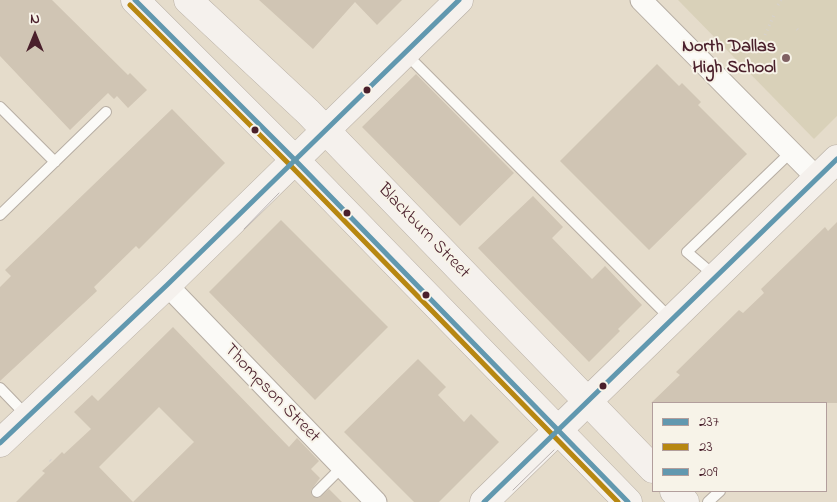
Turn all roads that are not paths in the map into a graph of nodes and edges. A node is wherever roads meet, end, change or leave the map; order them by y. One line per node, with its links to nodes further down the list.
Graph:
1 (135, 0): 11 (street)
2 (188, 0): 8 (street, Blackburn Street)
3 (458, 0): 5 (street)
4 (640, 0): 9 (street)
5 (405, 54): 8 (street); 17 (lane)
6 (0, 107): 12 (lane)
7 (106, 112): 12 (lane)
8 (325, 131): 11 (street); 19 (street, Blackburn Street)
9 (792, 152): 13 (street); 15 (lane)
10 (837, 158): 13 (street)
11 (295, 160): 16 (street); 21 (street)
12 (55, 162): 14 (lane)
13 (817, 178): 15 (street)
14 (0, 215)
15 (716, 277): 17 (street)
16 (166, 285): 20 (street); 23 (street, Thompson Street)
17 (672, 320): 19 (street)
18 (0, 388): 20 (lane)
19 (588, 402): 21 (street); 24 (street, Blackburn Street)
20 (28, 416): 22 (street)
21 (559, 429): 29 (street); 30 (street)
22 (2, 438)
23 (342, 467): 25 (lane); 28 (street, Thompson Street)
24 (652, 468)
25 (317, 492)
26 (675, 492): 31 (street)
27 (719, 492): 32 (lane)
28 (376, 502)
29 (484, 502)
30 (628, 502)
31 (685, 502)
32 (708, 502)

